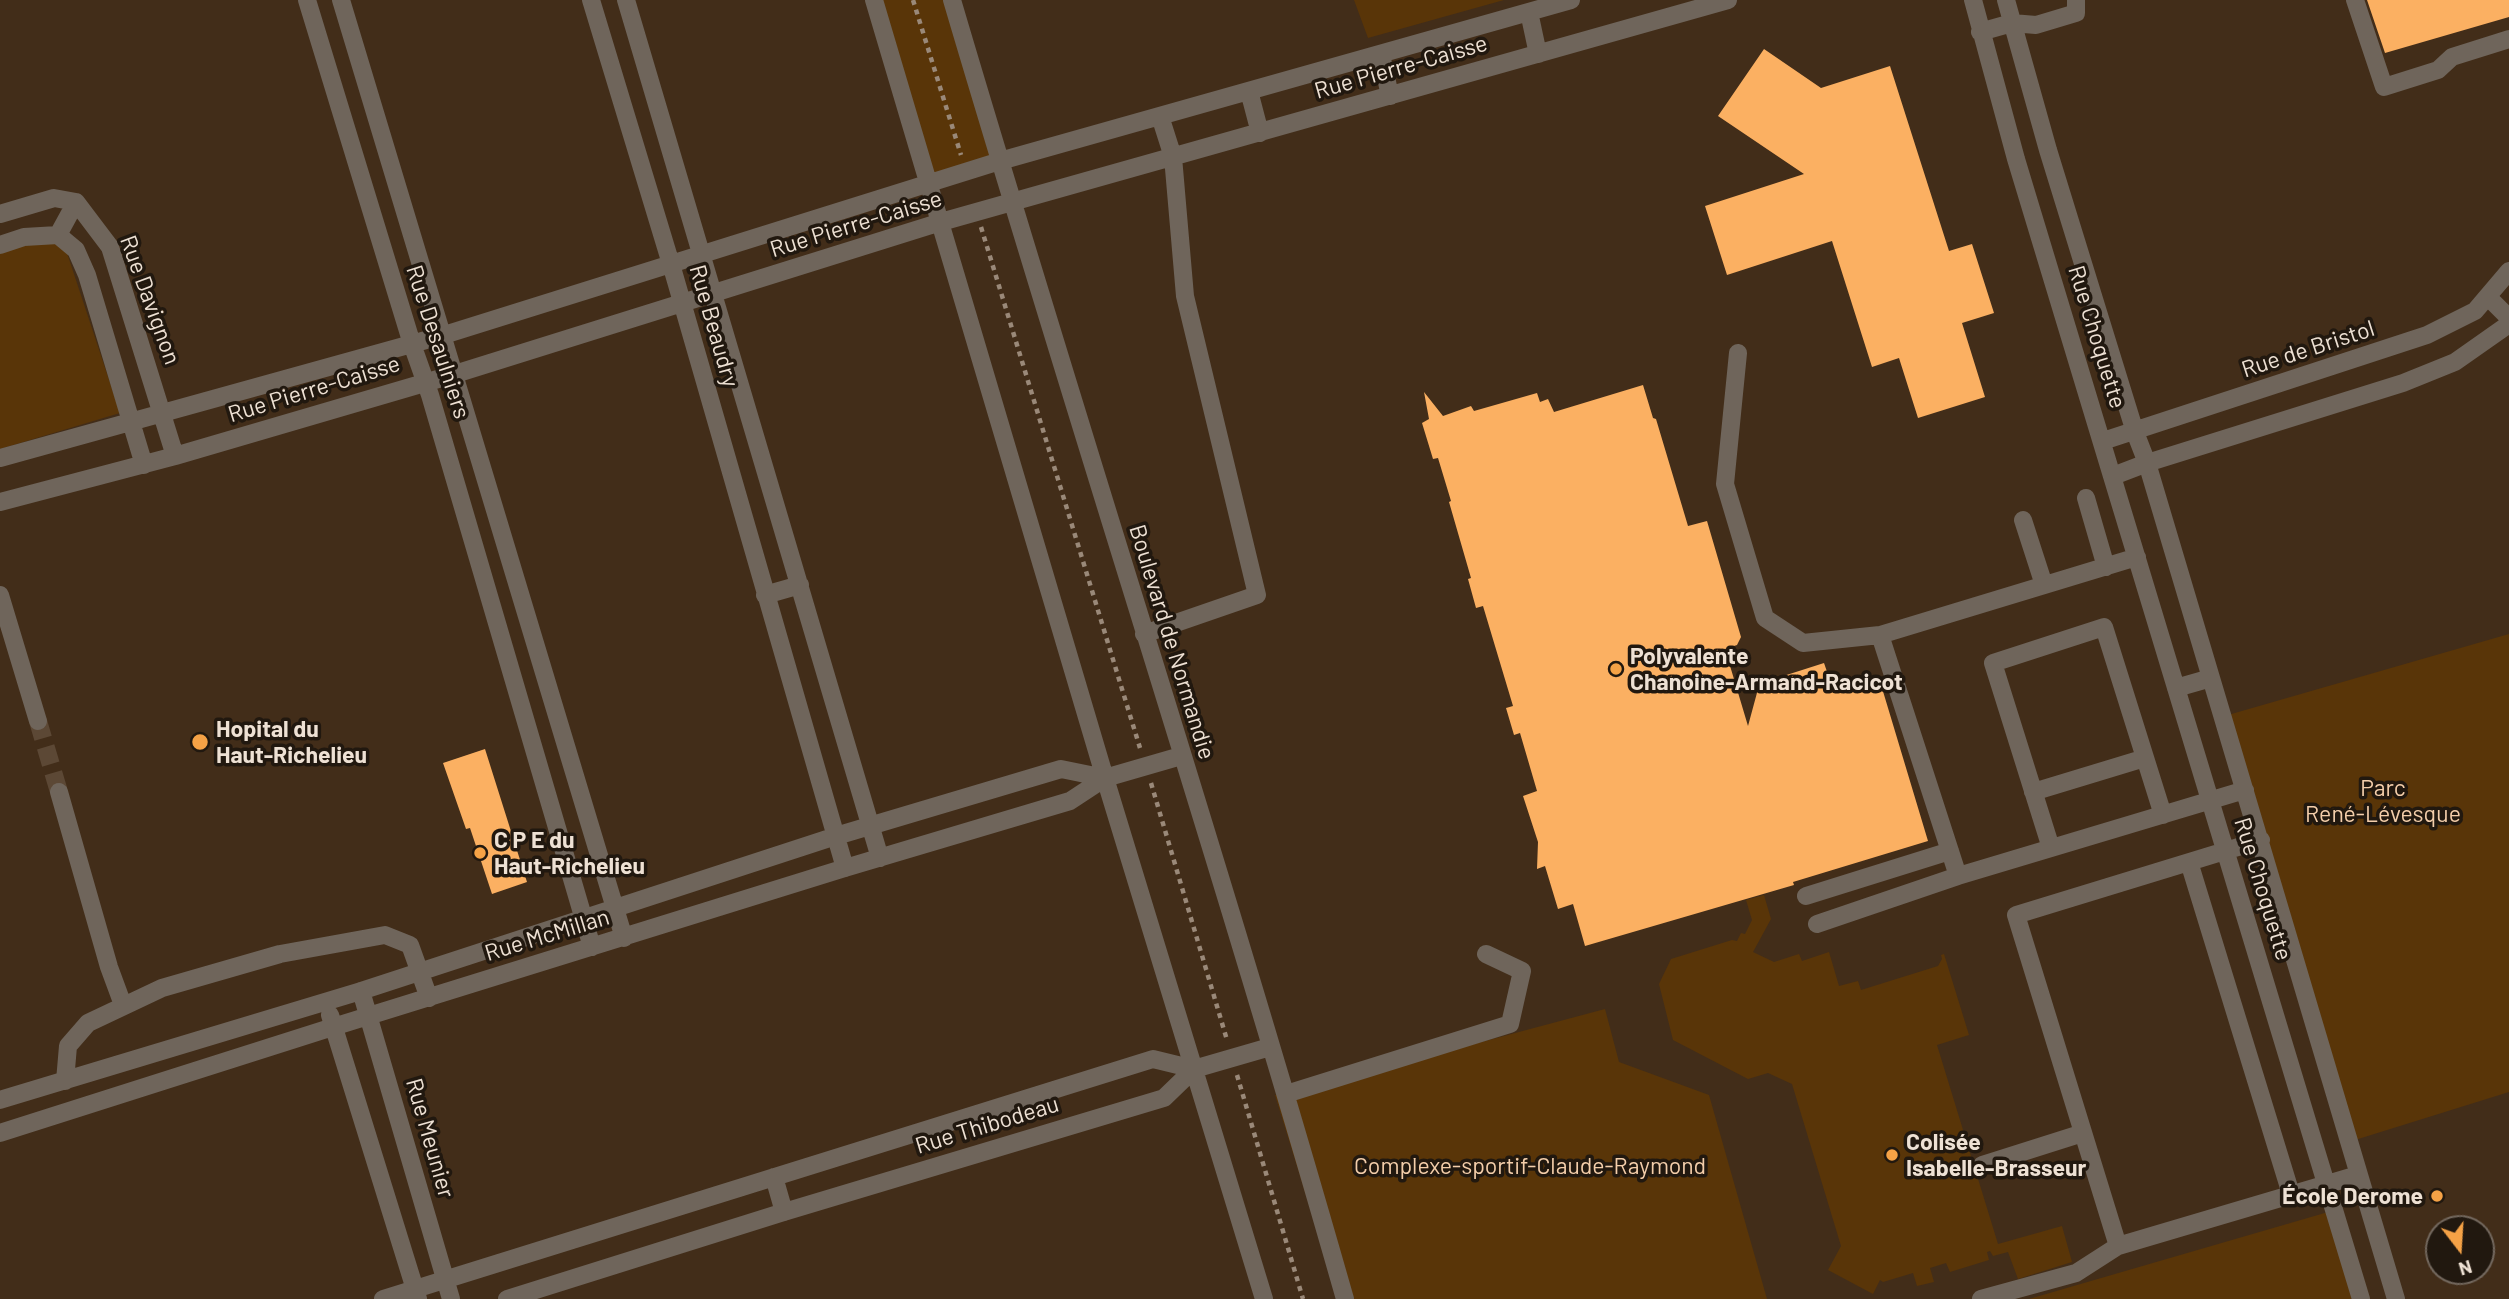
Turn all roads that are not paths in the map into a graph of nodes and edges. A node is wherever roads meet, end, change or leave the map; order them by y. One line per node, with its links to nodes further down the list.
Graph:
1 (307, 0): 21 (street, Rue Desaulniers)
2 (341, 0): 19 (street, Rue Desaulniers)
3 (591, 0): 22 (street, Rue Beaudry)
4 (626, 0): 20 (street, Rue Beaudry)
5 (874, 0): 31 (street)
6 (952, 0): 30 (street, Boulevard de Normandie)
7 (1571, 0): 13 (street, Rue Pierre-Caisse)
8 (1728, 0): 18 (street, Rue Pierre-Caisse)
9 (1973, 0): 15 (street, Rue Choquette)
10 (2006, 0): 14 (street, Rue Choquette)
11 (2076, 0): 14 (street)
12 (2355, 0): 16 (street)
13 (1529, 12): 17 (street, Rue Pierre-Caisse); 18 (street)
14 (2012, 23): 15 (street); 27 (street, Rue Choquette)
15 (1980, 32): 29 (street, Rue Choquette)
16 (2509, 39)
17 (1381, 54): 23 (street, Rue Pierre-Caisse); 24 (street)
18 (1538, 54): 24 (street, Rue Pierre-Caisse)
19 (359, 60): 21 (street); 46 (street, Rue Desaulniers)
20 (645, 62): 22 (street); 38 (street, Rue Beaudry)
21 (327, 69): 47 (street, Rue Desaulniers)
22 (613, 71): 39 (street, Rue Beaudry)
23 (1249, 91): 25 (street, Rue Pierre-Caisse); 26 (street)
24 (1390, 96): 26 (street, Rue Pierre-Caisse)
25 (1160, 116): 28 (street); 30 (street, Rue Pierre-Caisse)
26 (1260, 133): 28 (street, Rue Pierre-Caisse)
27 (2048, 150): 29 (street); 53 (street, Rue Choquette)
28 (1173, 157): 33 (street, Rue Pierre-Caisse); 71 (street)
29 (2016, 159): 54 (street, Rue Choquette)
30 (1000, 161): 31 (street, Rue Pierre-Caisse); 33 (street, Boulevard de Normandie)
31 (930, 184): 35 (street); 38 (street, Rue Pierre-Caisse)
32 (76, 202): 34 (street); 36 (street); 51 (street, Rue Davignon)
33 (1011, 203): 35 (street, Rue Pierre-Caisse); 71 (street, Boulevard de Normandie)
34 (0, 214)
35 (941, 222): 41 (street, Rue Pierre-Caisse); 78 (street)
36 (58, 235): 37 (street); 52 (street)
37 (0, 244)
38 (703, 255): 39 (street, Rue Pierre-Caisse); 41 (street, Rue Beaudry)
39 (671, 264): 43 (street, Rue Beaudry); 46 (street, Rue Pierre-Caisse)
40 (2508, 275): 42 (street, Rue de Bristol)
41 (714, 293): 43 (street, Rue Pierre-Caisse); 65 (street, Rue Beaudry)
42 (2488, 297): 44 (street); 53 (street, Rue de Bristol)
43 (682, 302): 49 (street, Rue Pierre-Caisse); 68 (street, Rue Beaudry)
44 (2509, 318)
45 (2509, 324): 57 (street)
46 (444, 335): 47 (street, Rue Pierre-Caisse); 49 (street, Rue Desaulniers)
47 (412, 344): 50 (street, Rue Desaulniers); 51 (street, Rue Pierre-Caisse)
48 (1738, 353): 72 (street)
49 (454, 374): 50 (street, Rue Pierre-Caisse); 69 (street, Rue Desaulniers)
50 (426, 382): 55 (street, Rue Pierre-Caisse); 70 (street, Rue Desaulniers)
51 (163, 413): 52 (street, Rue Pierre-Caisse); 55 (street, Rue Davignon)
52 (131, 422): 56 (street, Rue Pierre-Caisse); 58 (street)
53 (2135, 432): 54 (street, Rue de Bristol); 57 (street, Rue Choquette)
54 (2103, 441): 59 (street, Rue Choquette)
55 (175, 456): 58 (street, Rue Pierre-Caisse)
56 (0, 458)
57 (2147, 463): 59 (street); 73 (street, Rue Choquette)
58 (144, 465): 61 (street, Rue Pierre-Caisse)
59 (2113, 476): 63 (street, Rue Choquette)
60 (2086, 498): 64 (street)
61 (0, 502)
62 (2023, 520): 66 (street)
63 (2137, 557): 64 (street); 74 (street, Rue Choquette)
64 (2106, 566): 66 (street)
65 (800, 585): 68 (street); 84 (street, Rue Beaudry)
66 (2044, 586): 72 (street)
67 (0, 595): 75 (street)
68 (765, 595): 85 (street, Rue Beaudry)
69 (528, 621): 70 (street); 95 (street, Rue Desaulniers)
70 (499, 629): 96 (street, Rue Desaulniers)
71 (1144, 634): 76 (street, Boulevard de Normandie)
72 (1881, 635): 88 (street)
73 (2211, 678): 74 (street); 79 (street, Rue Choquette)
74 (2176, 688): 82 (street, Rue Choquette)
75 (38, 721)
76 (1181, 756): 78 (street, Rue McMillan); 110 (street, Boulevard de Normandie)
77 (2145, 758): 81 (street); 81 (street); 83 (street)
78 (1105, 778): 84 (street, Rue McMillan); 90 (street, Rue McMillan); 111 (street)
79 (2245, 790): 82 (street); 86 (street, Rue Choquette)
80 (59, 792): 105 (street)
81 (2033, 792): 87 (street)
82 (2210, 800): 83 (street); 89 (street, Rue Choquette)
83 (2162, 815): 87 (street)
84 (871, 826): 85 (street, Rue McMillan); 90 (street, Rue Beaudry)
85 (836, 836): 92 (street, Rue Beaudry); 95 (street, Rue McMillan)
86 (2261, 840): 89 (street); 106 (street, Rue Choquette)
87 (2051, 848): 93 (street)
88 (1950, 851): 93 (street); 94 (street)
89 (2226, 851): 91 (street); 108 (street, Rue Choquette)
90 (880, 858): 92 (street, Rue McMillan)
91 (2189, 862): 116 (street); 121 (street)
92 (845, 868): 98 (street, Rue McMillan)
93 (1958, 876): 97 (street)
94 (1806, 896)
95 (616, 909): 96 (street, Rue McMillan); 98 (street, Rue Desaulniers)
96 (584, 918): 99 (street, Rue Desaulniers); 101 (street, Rue McMillan)
97 (1816, 924)
98 (624, 938): 99 (street, Rue McMillan)
99 (592, 947): 103 (street, Rue McMillan)
100 (1486, 954): 113 (street)
101 (419, 973): 102 (street, Rue McMillan); 103 (street); 105 (street)
102 (361, 991): 104 (street, Rue McMillan); 107 (street, Rue Meunier)
103 (429, 998): 107 (street, Rue McMillan)
104 (326, 1001): 109 (street); 112 (street, Rue McMillan)
105 (123, 1005): 112 (street)
106 (2310, 1015): 108 (street); 118 (street, Rue Choquette)
107 (368, 1017): 109 (street, Rue McMillan); 124 (street, Rue Meunier)
108 (2278, 1024): 120 (street, Rue Choquette)
109 (333, 1027): 115 (street, Rue McMillan); 125 (street)
110 (1270, 1047): 111 (street, Rue Thibodeau); 113 (street, Boulevard de Normandie)
111 (1194, 1069): 119 (street, Rue Thibodeau); 122 (street, Rue Thibodeau); 129 (street)
112 (65, 1081): 114 (street, Rue McMillan)
113 (1286, 1094): 130 (street, Boulevard de Normandie)
114 (0, 1100)
115 (0, 1133)
116 (2083, 1133): 117 (street); 123 (street)
117 (1983, 1165)
118 (2358, 1175): 120 (street); 133 (street, Rue Choquette)
119 (774, 1177): 122 (street); 124 (street, Rue Thibodeau)
120 (2327, 1184): 121 (street); 132 (street, Rue Choquette)
121 (2291, 1194): 123 (street)
122 (784, 1212): 128 (street, Rue Thibodeau)
123 (2118, 1246): 131 (street)
124 (446, 1280): 125 (street, Rue Thibodeau); 127 (street, Rue Meunier)
125 (416, 1294): 126 (street, Rue Thibodeau)
126 (383, 1299)
127 (451, 1299)
128 (507, 1299)
129 (1264, 1299)
130 (1345, 1299)
131 (1981, 1299)
132 (2361, 1299)
133 (2396, 1299)

